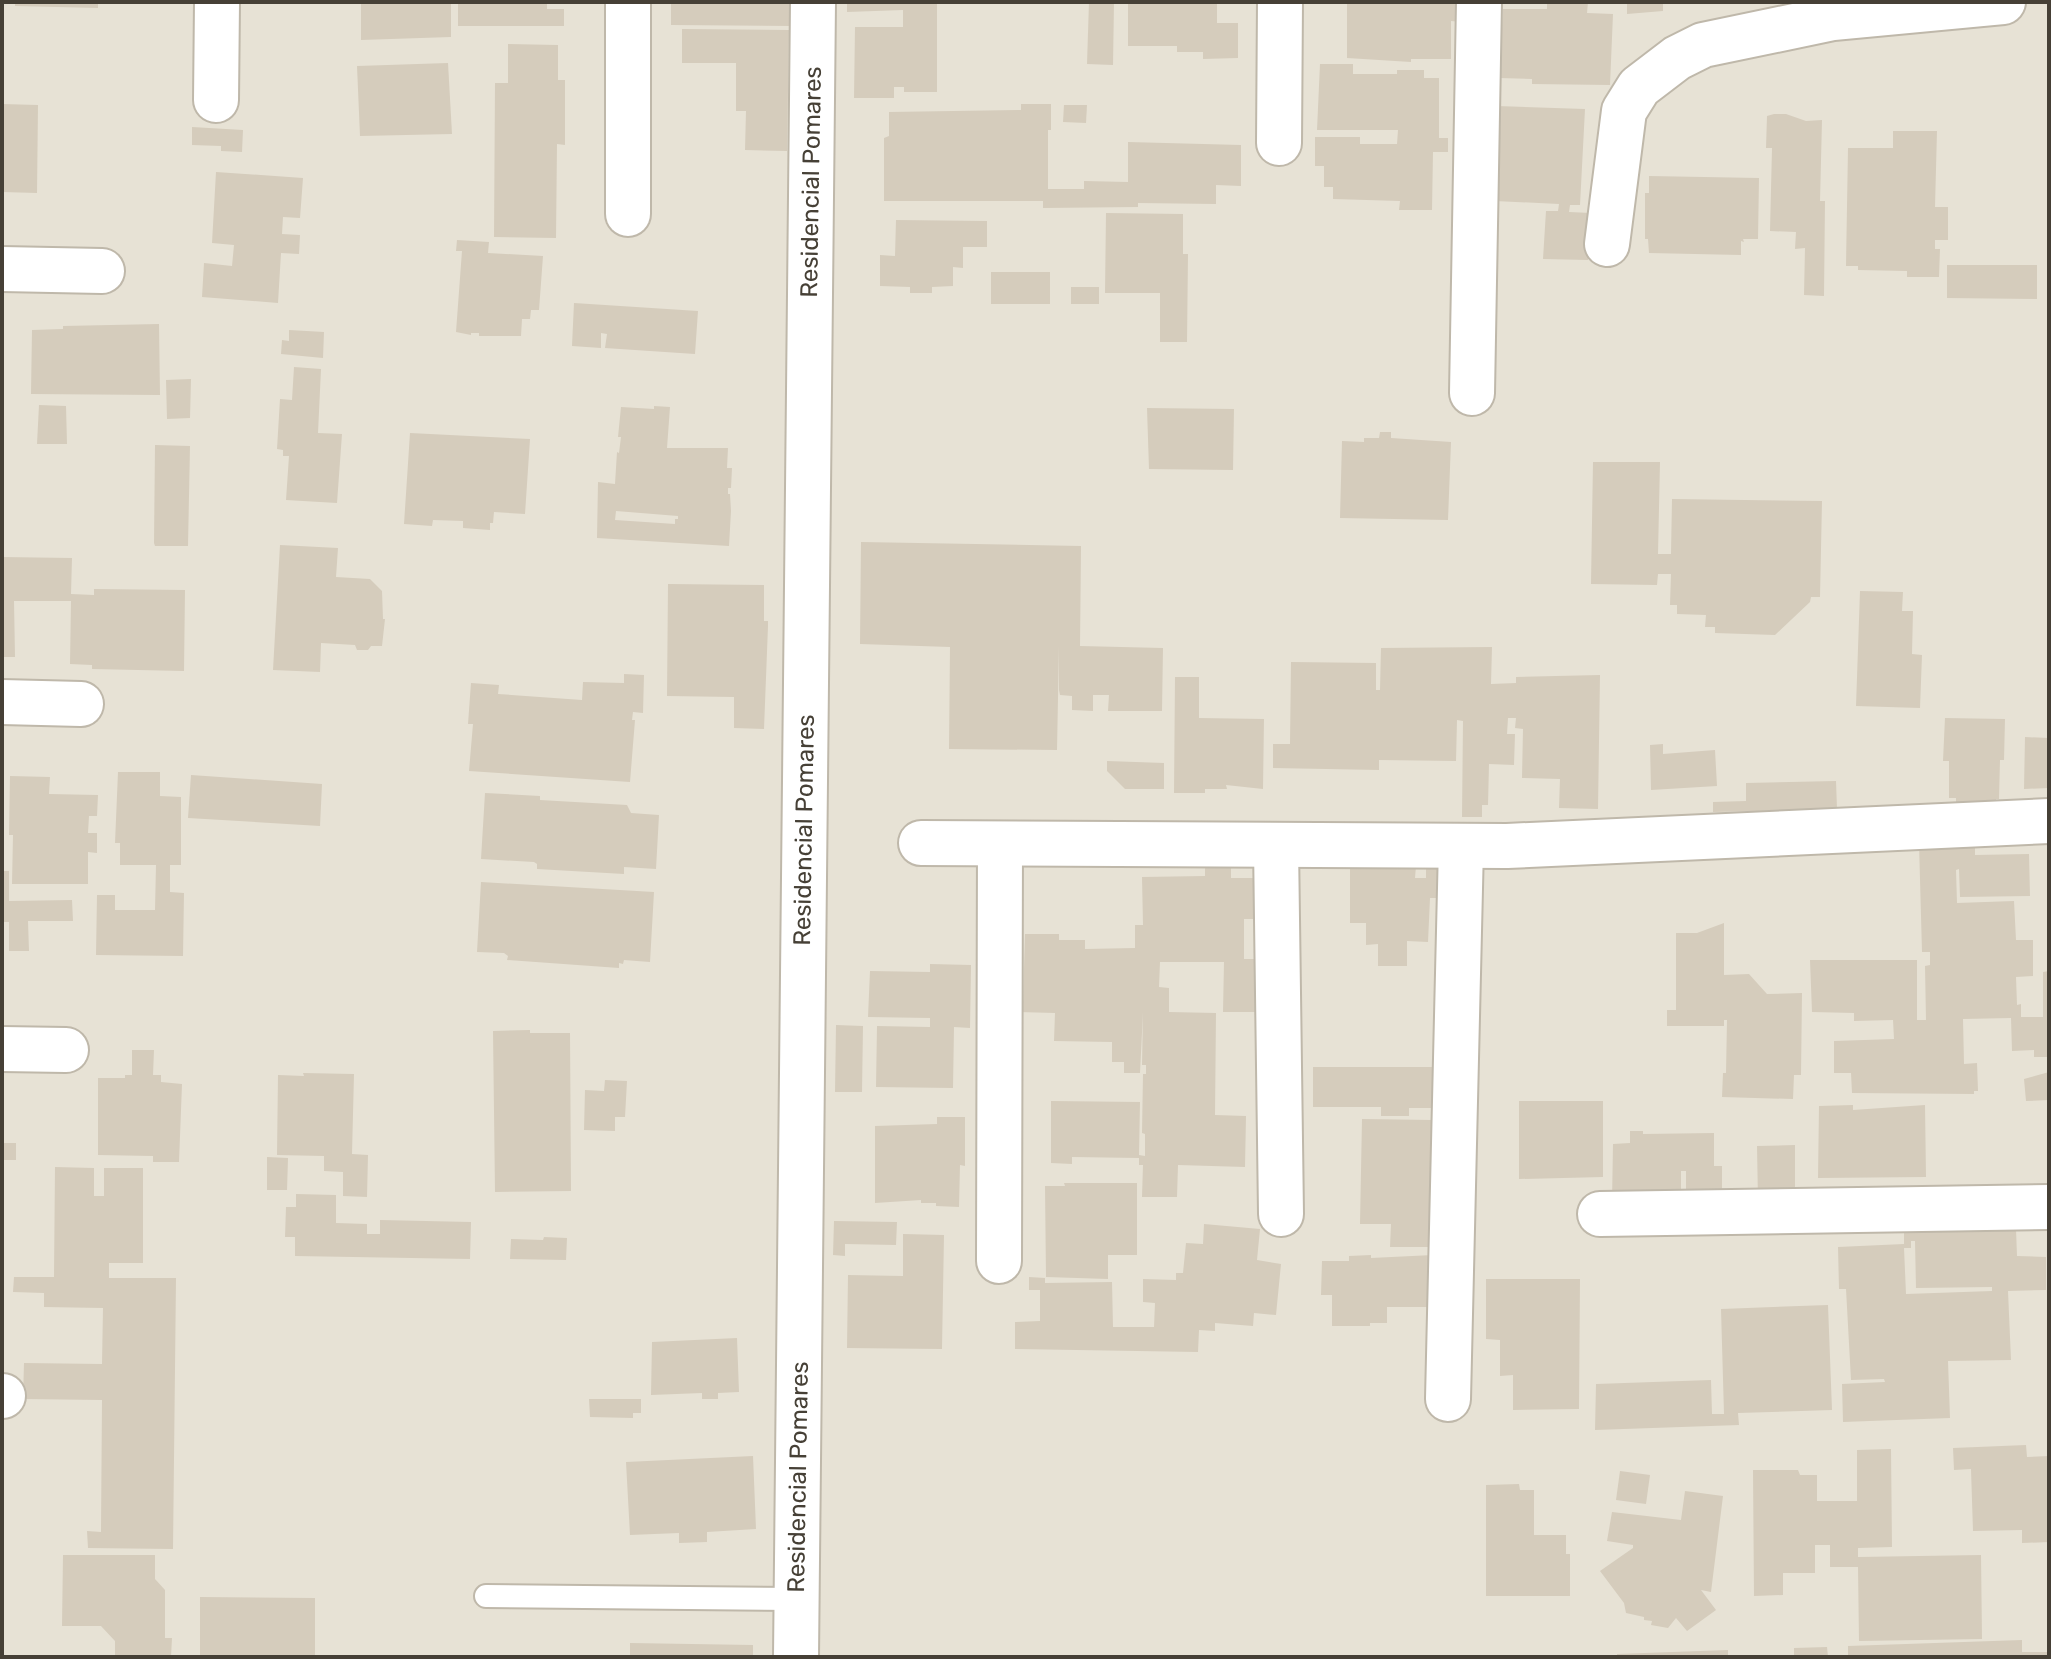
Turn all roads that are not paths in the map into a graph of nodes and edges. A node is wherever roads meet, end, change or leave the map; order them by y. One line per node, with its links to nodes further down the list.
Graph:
1 (217, 2): 7 (street)
2 (628, 2): 9 (street)
3 (813, 2): 29 (street, Residencial Pomares)
4 (1280, 2): 8 (street)
5 (1479, 2): 13 (street)
6 (2003, 2): 10 (street)
7 (216, 100)
8 (1279, 143)
9 (628, 214)
10 (1607, 244)
11 (2, 269): 12 (street)
12 (102, 271)
13 (1472, 393)
14 (2, 702): 15 (street)
15 (81, 704)
16 (2049, 821): 20 (street)
17 (921, 843): 18 (street)
18 (1000, 844): 19 (street); 26 (street)
19 (1276, 845): 20 (street); 24 (street)
20 (1461, 846): 27 (street)
21 (2, 1049): 22 (street)
22 (66, 1050)
23 (2049, 1207): 25 (street)
24 (1281, 1214)
25 (1600, 1214)
26 (999, 1261)
27 (1448, 1399)
28 (486, 1596): 29 (lane)
29 (797, 1599): 30 (street, Residencial Pomares)
30 (796, 1657)

